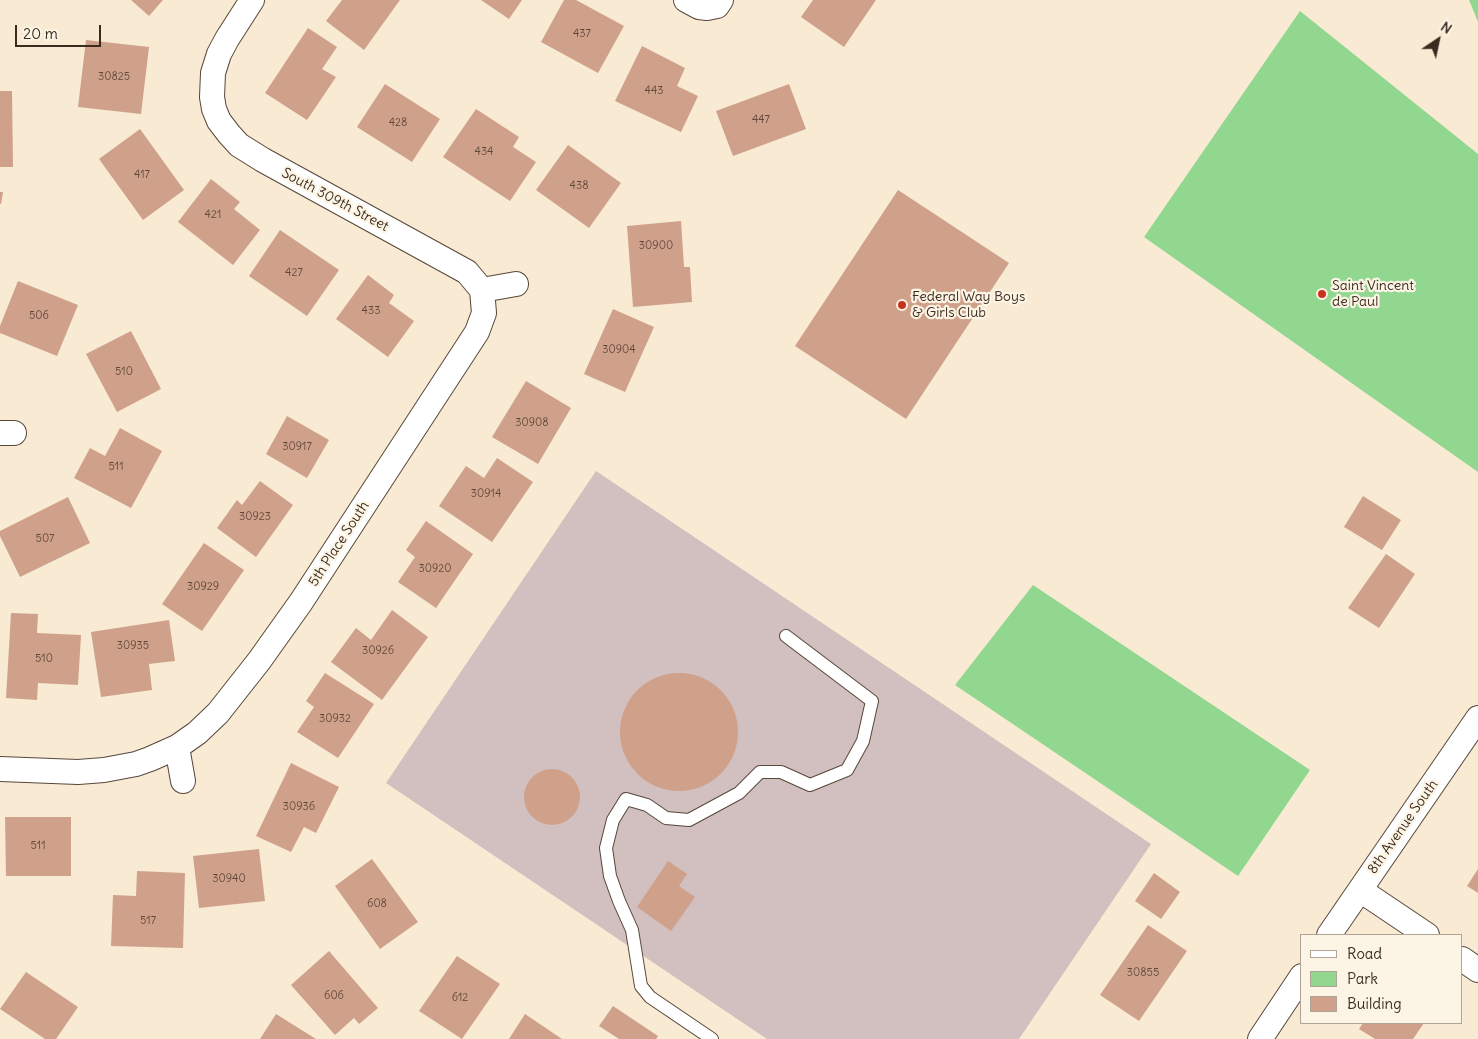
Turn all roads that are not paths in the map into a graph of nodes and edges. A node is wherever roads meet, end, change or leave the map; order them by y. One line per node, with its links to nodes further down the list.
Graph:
1 (252, 0): 5 (street, South 309th Street)
2 (686, 0): 3 (street)
3 (719, 3)
4 (516, 284): 5 (street)
5 (482, 290): 8 (street, 5th Place South)
6 (786, 636): 17 (lane)
7 (1478, 718): 11 (street, 8th Avenue South)
8 (177, 746): 9 (street, 5th Place South); 10 (street)
9 (0, 769)
10 (183, 781)
11 (1360, 890): 12 (street, 8th Avenue South); 13 (street)
12 (1330, 934)
13 (1425, 934)
14 (1463, 960): 15 (street)
15 (1478, 970)
16 (1300, 979): 18 (street)
17 (712, 1039)
18 (1260, 1039)

